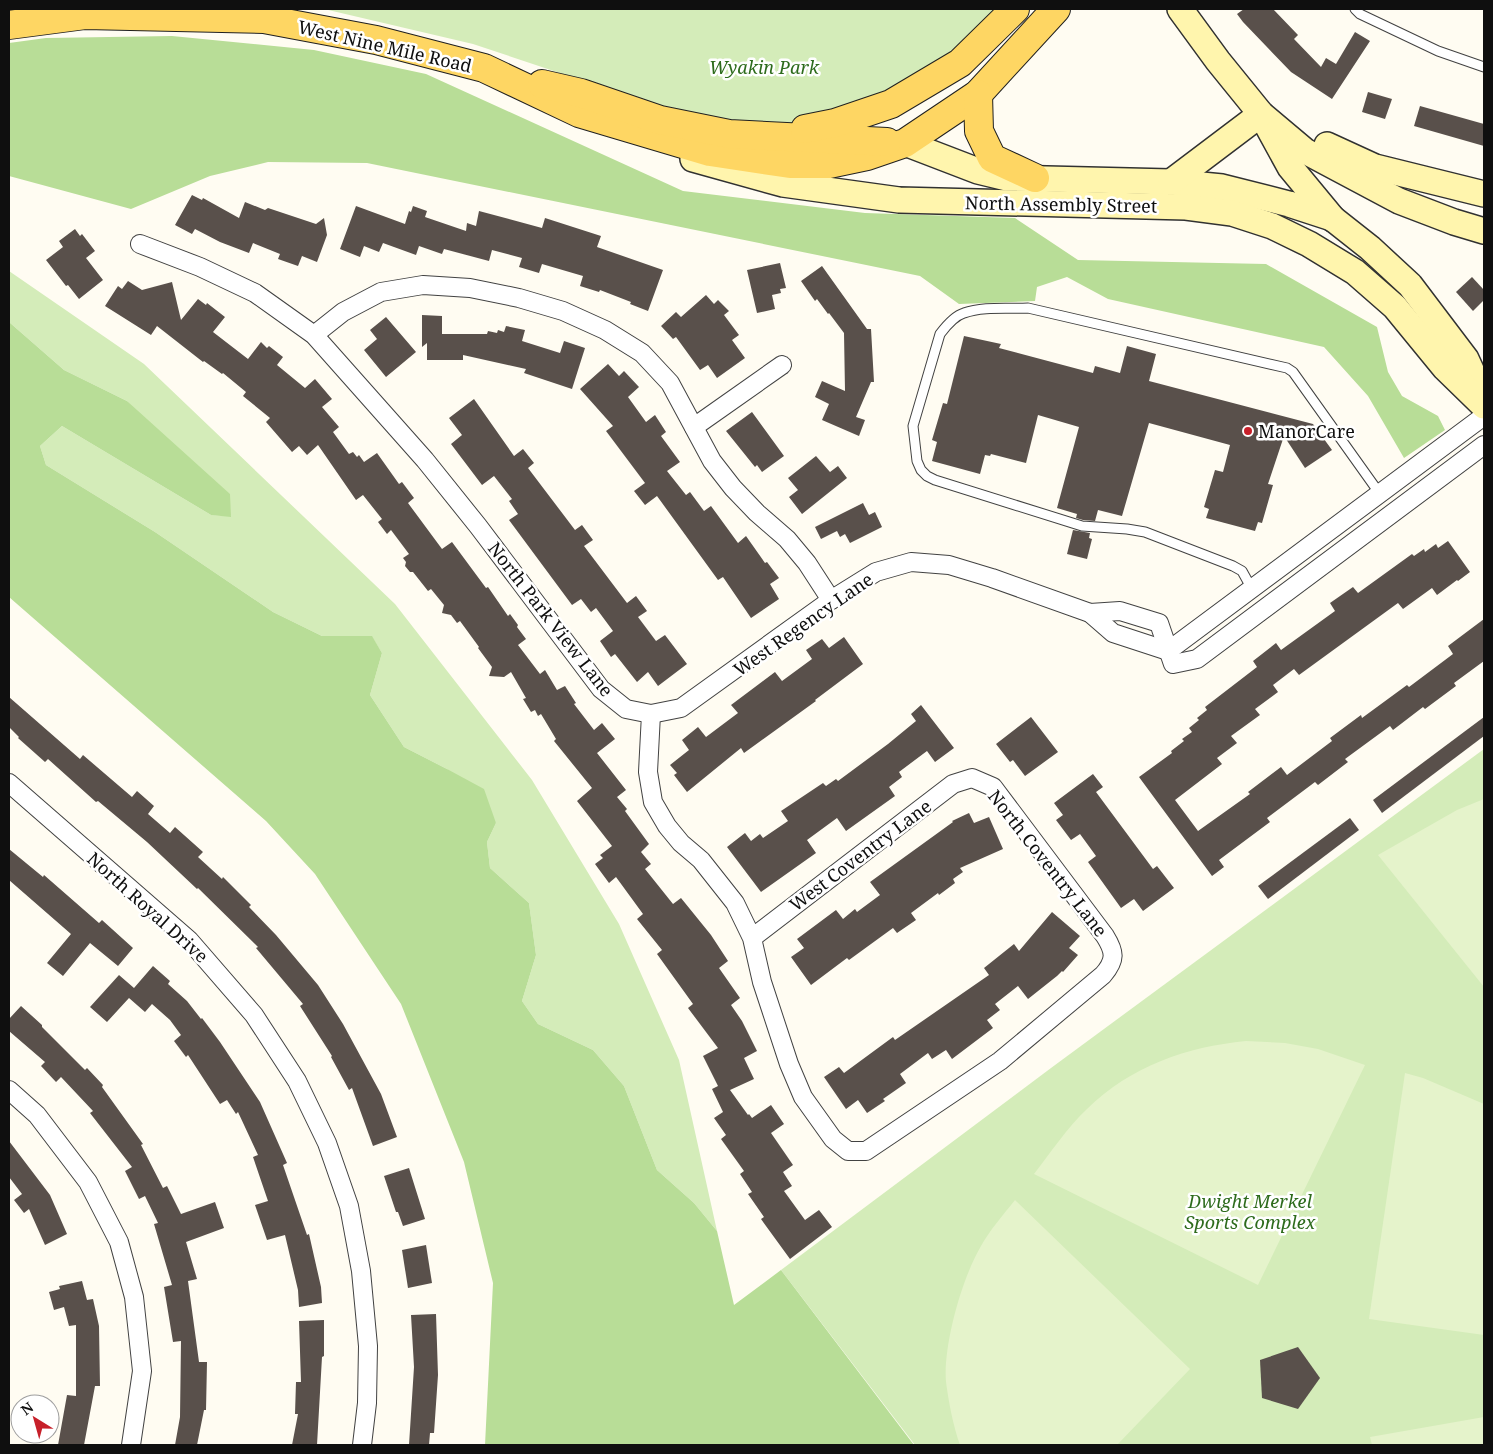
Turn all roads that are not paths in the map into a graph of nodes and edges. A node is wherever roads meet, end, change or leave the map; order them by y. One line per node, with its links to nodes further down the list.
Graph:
1 (1015, 9): 11 (main road)
2 (1056, 9): 8 (main road, West Nine Mile Road)
3 (1180, 9): 10 (main road)
4 (1355, 9): 6 (lane)
5 (9, 25): 7 (main road, West Nine Mile Road)
6 (1484, 67)
7 (492, 71): 9 (main road, West Nine Mile Road); 11 (main road, West Nine Mile Road)
8 (978, 94): 12 (main road, West Nine Mile Road); 13 (main road)
9 (579, 114): 12 (main road, West Nine Mile Road); 19 (main road, North Assembly Street)
10 (1261, 114): 14 (main road); 15 (main road); 16 (main road); 17 (main road)
11 (772, 136): 12 (main road)
12 (905, 143): 13 (main road, North Assembly Street)
13 (1036, 178): 14 (main road, North Assembly Street)
14 (1171, 182): 16 (main road, North Assembly Street)
15 (1484, 194)
16 (1332, 218): 19 (main road); 22 (main road, North Assembly Street)
17 (1484, 232)
18 (140, 244): 20 (street, North Park View Lane)
19 (1395, 307): 23 (main road, North Assembly Street)
20 (314, 335): 25 (street); 34 (street, North Park View Lane)
21 (782, 365): 25 (street)
22 (1484, 398)
23 (1484, 406)
24 (1484, 416): 27 (street)
25 (694, 427): 30 (street)
26 (1484, 445): 28 (street)
27 (1380, 494): 28 (street); 29 (street); 29 (lane)
28 (1390, 515): 31 (street)
29 (1252, 589): 31 (street); 33 (street)
30 (831, 600): 32 (street, West Regency Lane); 34 (street, West Regency Lane)
31 (1266, 608): 33 (street)
32 (1090, 613): 33 (street); 33 (street)
33 (1171, 658)
34 (651, 714): 37 (street)
35 (972, 778): 37 (street, West Coventry Lane); 37 (street, North Coventry Lane)
36 (9, 783): 40 (street, North Royal Drive)
37 (752, 938)
38 (9, 1090): 39 (street)
39 (131, 1445)
40 (362, 1445)

